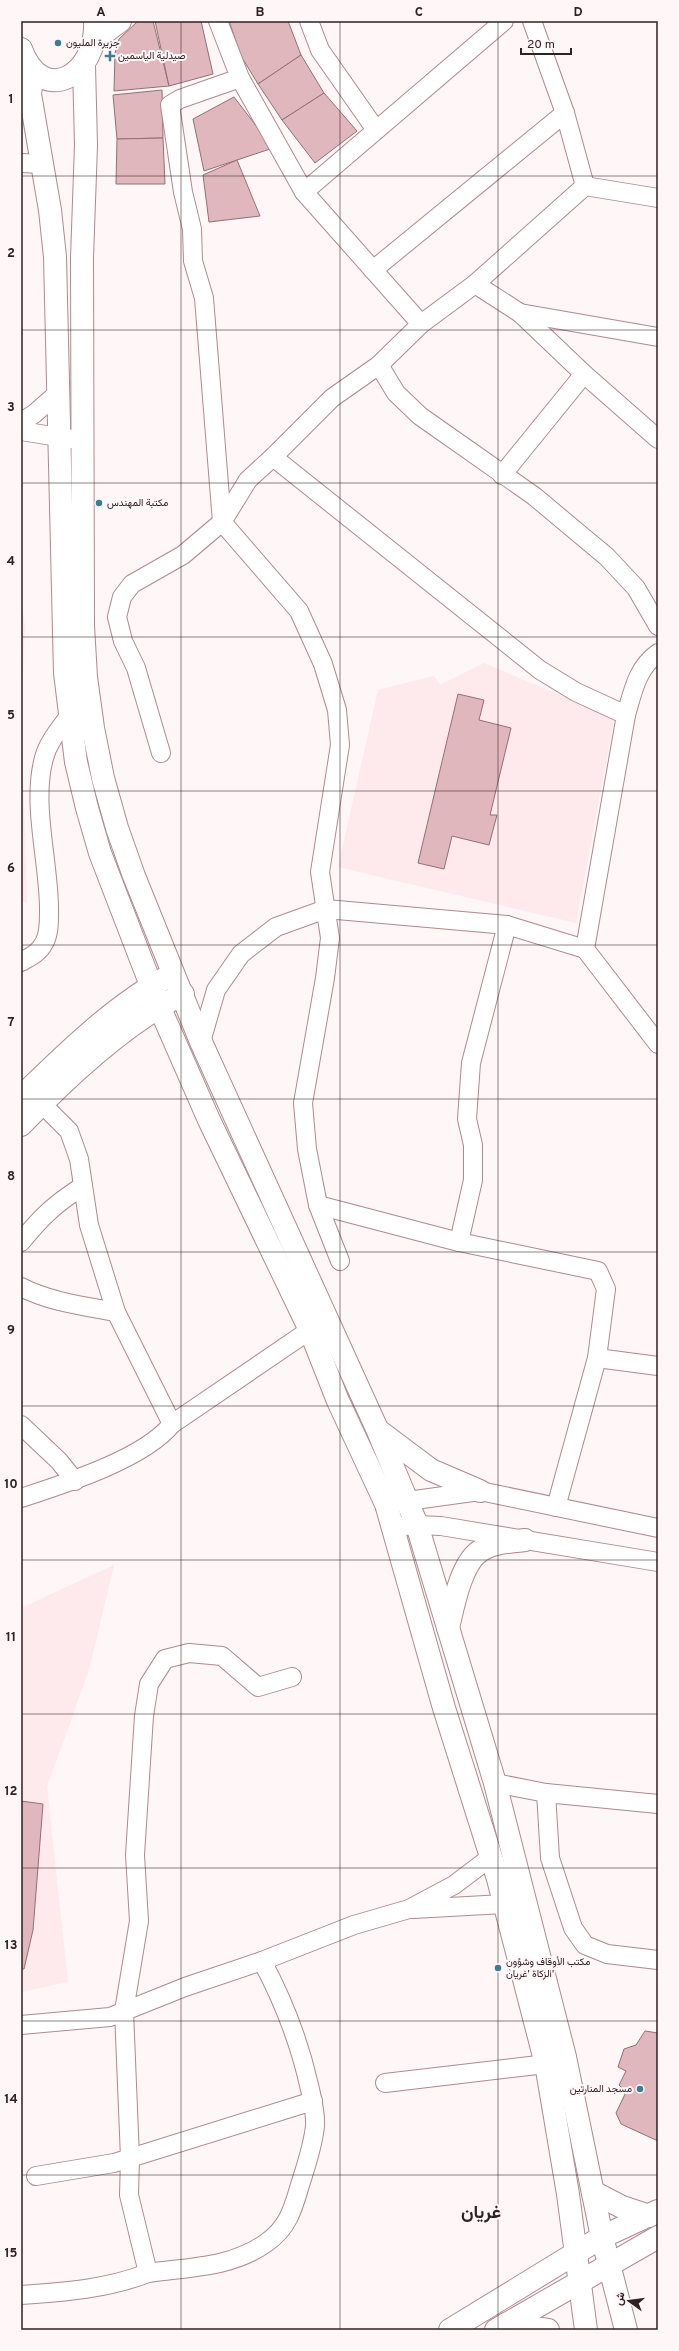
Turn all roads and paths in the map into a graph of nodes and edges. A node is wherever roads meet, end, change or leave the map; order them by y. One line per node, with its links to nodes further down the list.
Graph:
1 (120, 21): 6 (main road)
2 (218, 21): 9 (street)
3 (309, 21): 11 (street)
4 (504, 21): 11 (street)
5 (532, 21): 10 (street)
6 (95, 30): 8 (main road)
7 (26, 64): 8 (main road); 12 (main road)
8 (84, 66): 28 (main road)
9 (240, 78): 14 (street); 31 (street)
10 (565, 113): 13 (street); 16 (street)
11 (376, 130): 14 (street)
12 (32, 164): 23 (main road)
13 (585, 186): 15 (street); 17 (street)
14 (304, 192): 16 (street)
15 (658, 198)
16 (372, 270): 19 (street)
17 (475, 284): 18 (street); 19 (street)
18 (520, 313): 20 (street); 22 (street)
19 (421, 324): 21 (street)
20 (658, 337)
21 (379, 365): 29 (street); 30 (street)
22 (584, 374): 27 (street); 30 (street)
23 (58, 393): 24 (street); 26 (main road)
24 (21, 422)
25 (21, 431): 26 (street)
26 (58, 438): 28 (street); 35 (main road)
27 (658, 439)
28 (83, 440): 41 (main road)
29 (273, 457): 31 (street); 34 (street)
30 (502, 475): 32 (street)
31 (222, 522): 36 (street); 37 (street)
32 (658, 626)
33 (658, 653): 34 (street)
34 (626, 715): 39 (street)
35 (69, 716): 40 (street); 42 (main road)
36 (162, 753)
37 (326, 909): 38 (street); 45 (street); 51 (street)
38 (507, 925): 39 (street); 53 (street)
39 (585, 949): 46 (street)
40 (21, 962)
41 (173, 974): 42 (main road); 43 (main road)
42 (150, 986): 44 (main road); 47 (main road)
43 (183, 994): 44 (main road); 45 (main road)
44 (159, 1006): 48 (main road); 57 (main road)
45 (201, 1042): 62 (main road)
46 (658, 1044)
47 (21, 1097)
48 (41, 1103): 49 (main road); 50 (street)
49 (21, 1125)
50 (83, 1186): 52 (street); 56 (street)
51 (318, 1205): 53 (street); 54 (street)
52 (21, 1242)
53 (459, 1242): 58 (street)
54 (340, 1261)
55 (21, 1287): 56 (street)
56 (116, 1312): 60 (street)
57 (310, 1330): 60 (street); 66 (main road)
58 (597, 1358): 59 (street); 67 (street)
59 (658, 1366)
60 (172, 1424): 63 (street)
61 (21, 1425): 63 (street)
62 (378, 1430): 64 (main road); 66 (main road)
63 (75, 1481): 65 (street)
64 (480, 1491): 66 (street); 67 (street)
65 (21, 1498)
66 (396, 1503): 68 (main road); 69 (main road)
67 (556, 1507): 70 (street)
68 (416, 1525): 69 (street); 71 (street); 73 (main road)
69 (392, 1527): 78 (main road)
70 (658, 1528)
71 (525, 1540): 72 (street); 73 (main road)
72 (658, 1562)
73 (448, 1629): 75 (main road)
74 (292, 1677): 83 (street)
75 (495, 1783): 76 (street); 90 (main road)
76 (546, 1793): 77 (street); 81 (street)
77 (658, 1804)
78 (491, 1857): 79 (main road); 80 (street)
79 (504, 1904): 80 (street); 85 (main road)
80 (409, 1909): 82 (street)
81 (658, 1960)
82 (262, 1961): 83 (street); 87 (street)
83 (124, 2011): 84 (street); 88 (street)
84 (21, 2025)
85 (546, 2064): 86 (street); 94 (main road)
86 (385, 2083)
87 (313, 2101): 88 (street); 96 (street)
88 (130, 2158): 89 (street); 96 (street)
89 (36, 2176)
90 (593, 2192): 91 (main road); 92 (main road)
91 (653, 2213): 92 (main road)
92 (602, 2237): 94 (main road); 95 (main road)
93 (658, 2237): 95 (main road)
94 (577, 2252): 97 (main road); 100 (main road)
95 (610, 2266): 97 (main road); 103 (main road)
96 (148, 2273): 98 (street)
97 (580, 2281): 99 (main road); 102 (main road)
98 (21, 2295)
99 (501, 2327): 101 (main road)
100 (450, 2330)
101 (548, 2330)
102 (586, 2330)
103 (626, 2330)

